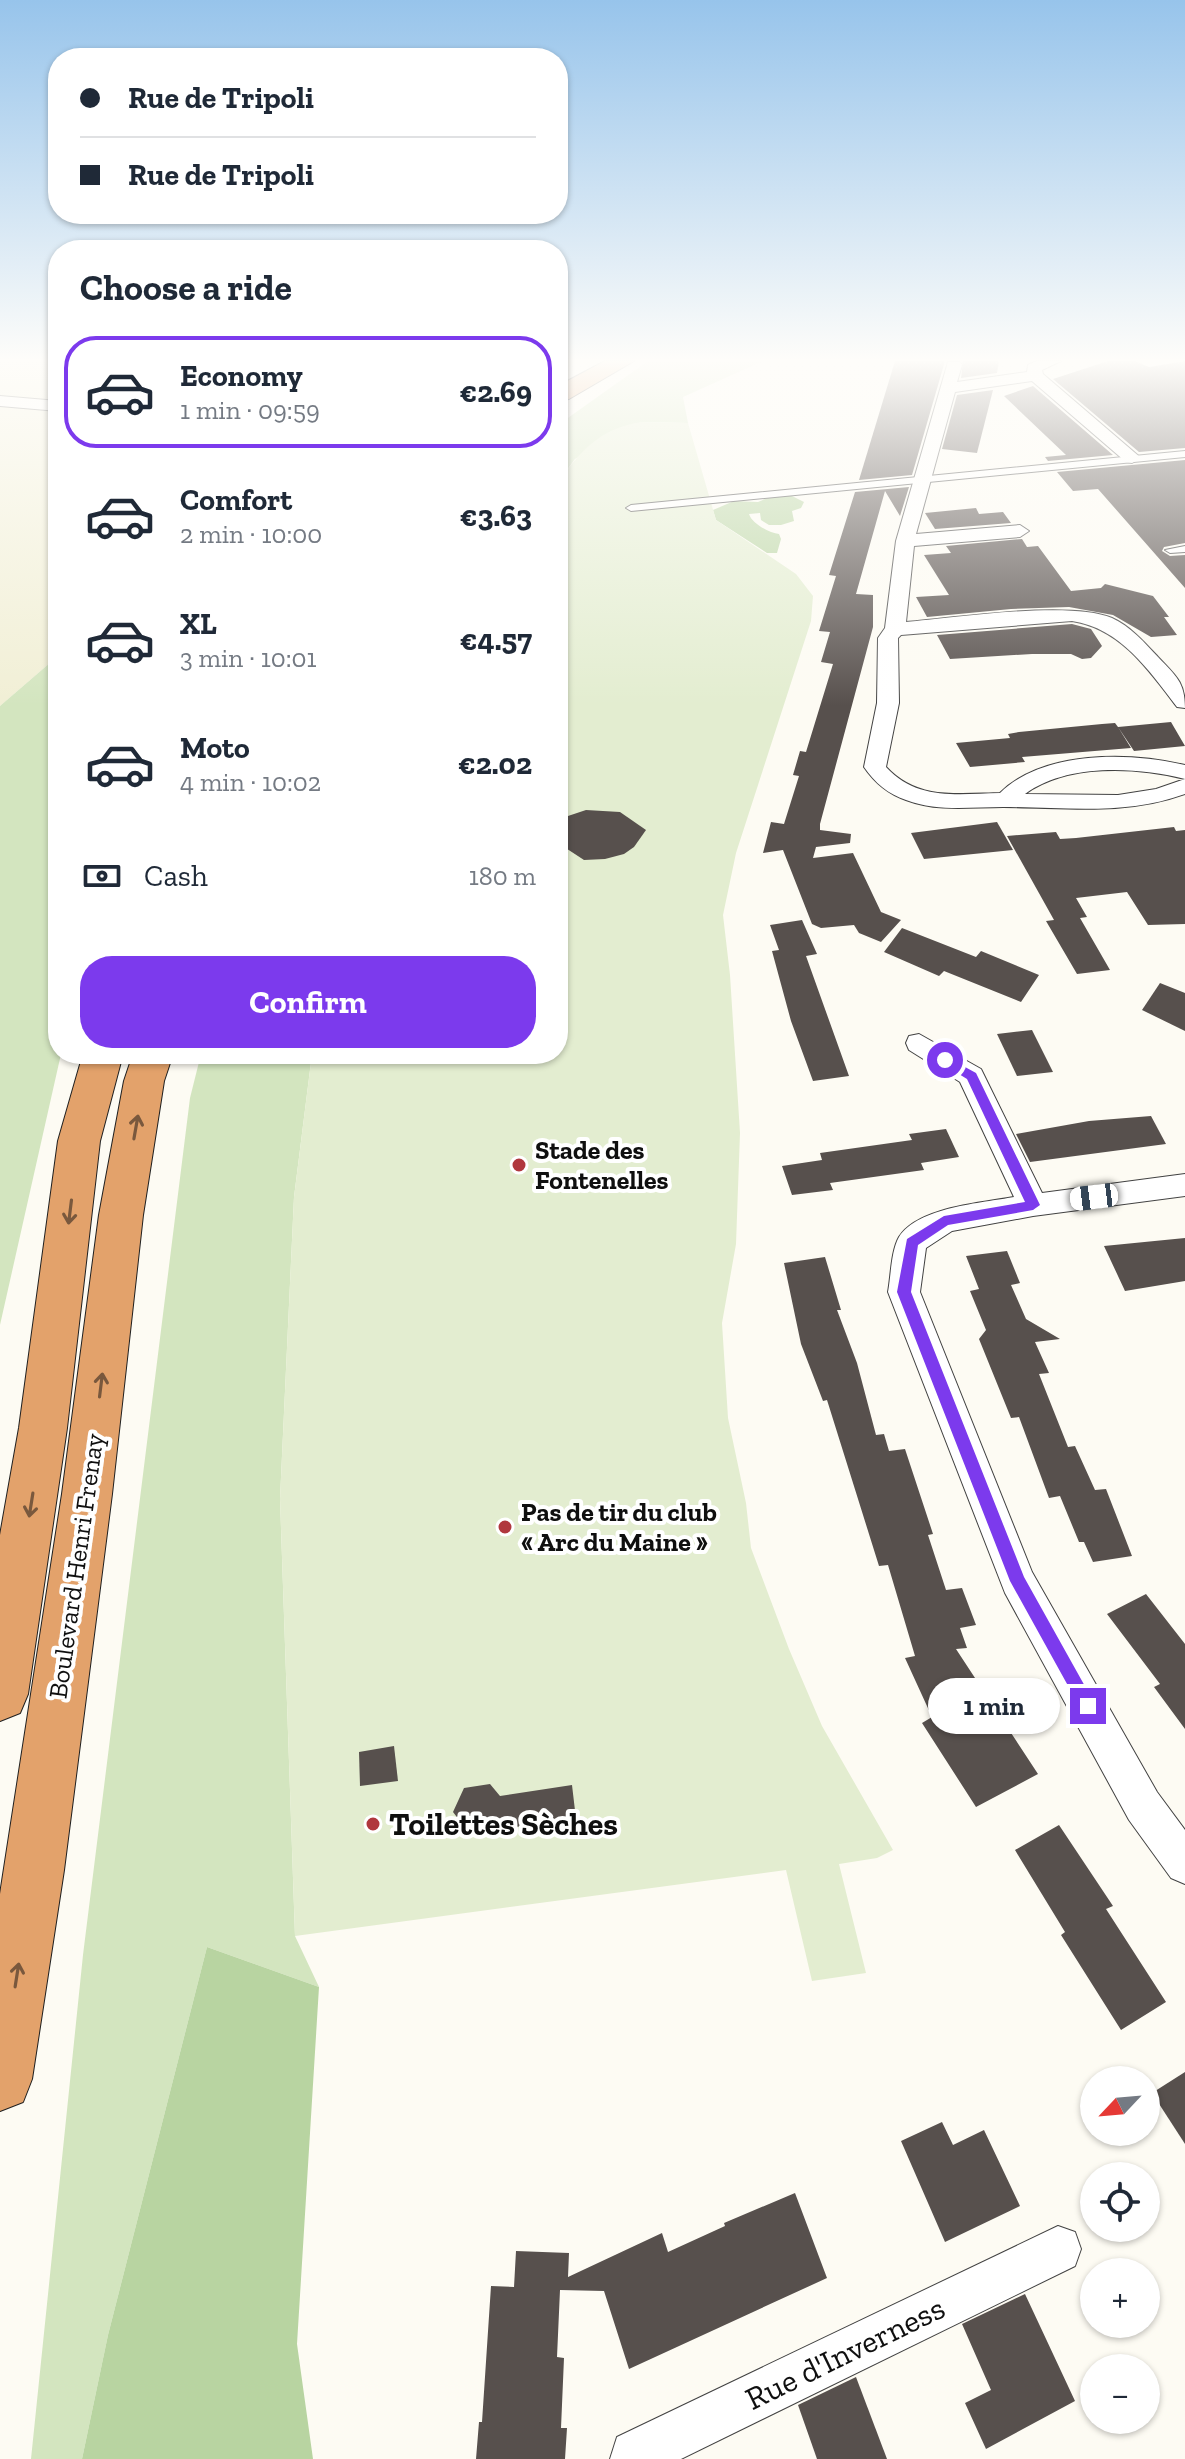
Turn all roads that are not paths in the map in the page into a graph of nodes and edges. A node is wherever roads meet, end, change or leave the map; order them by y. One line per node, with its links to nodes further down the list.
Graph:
1 (925, 476): 3 (street)
2 (956, 476): 3 (lane)
3 (924, 479): 4 (lane); 6 (street)
4 (631, 508)
5 (1020, 531): 6 (street)
6 (905, 541): 9 (street)
7 (1185, 549): 8 (lane)
8 (1170, 550)
9 (895, 629): 10 (street); 14 (street)
10 (1176, 680): 11 (street)
11 (1185, 702)
12 (1185, 772): 14 (street)
13 (1185, 786): 14 (street)
14 (1006, 800)
15 (919, 1043): 19 (street)
16 (100, 1064): 20 (highway, Boulevard Henri Frenay, one-way to 20)
17 (150, 1064): 22 (highway, Boulevard Henri Frenay, one-way to 17)
18 (1185, 1185): 19 (street)
19 (1033, 1205): 21 (street)
20 (0, 1694)
21 (1185, 1864)
22 (0, 2079)
23 (1058, 2249): 24 (street, Rue d'Inverness)
24 (635, 2459)

